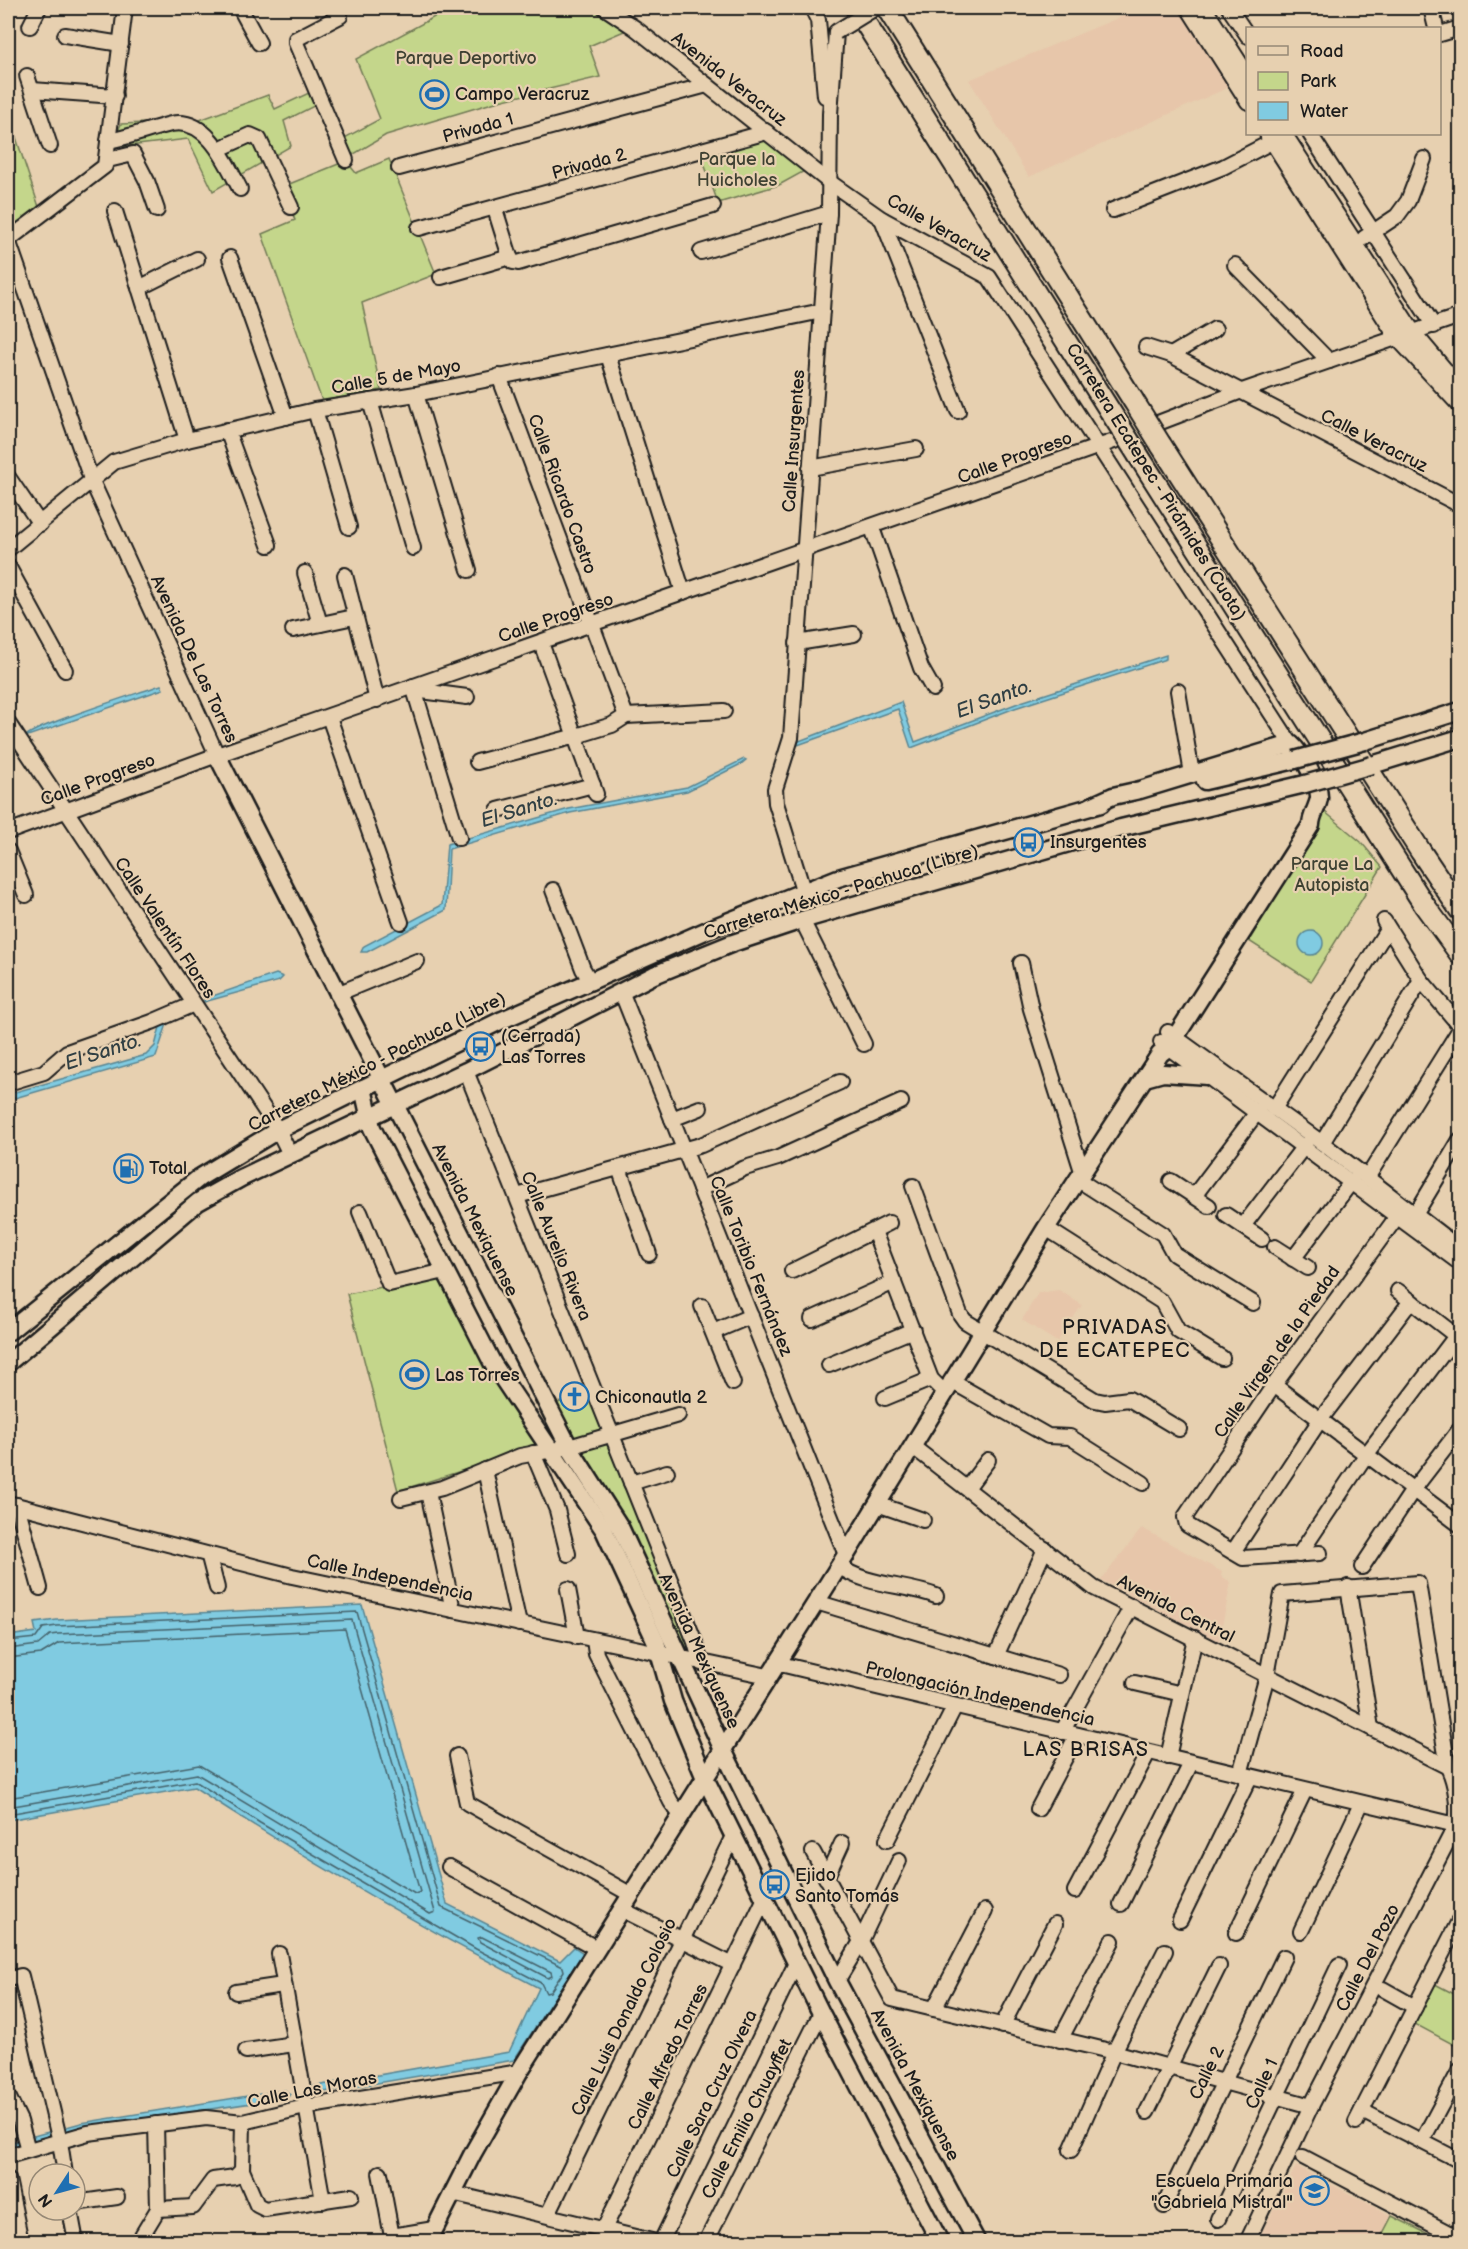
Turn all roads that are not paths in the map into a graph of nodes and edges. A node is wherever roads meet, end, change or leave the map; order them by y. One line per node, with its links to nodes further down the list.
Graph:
1 (39, 8): 15 (street)
2 (125, 8): 21 (street)
3 (240, 8): 22 (street)
4 (339, 8): 39 (street)
5 (605, 8): 26 (street, Avenida Veracruz)
6 (812, 8): 30 (street)
7 (856, 8): 139 (highway, Carretera Ecatepec - Pirámides (Cuota), bridge)
8 (876, 8): 30 (street, Calle Insurgentes, bridge)
9 (887, 8): 136 (highway, Carretera Ecatepec - Pirámides (Cuota), bridge)
10 (1188, 8): 29 (street)
11 (1201, 8): 25 (highway)
12 (1215, 8): 23 (highway)
13 (1229, 8): 18 (street)
14 (1431, 8): 16 (street)
15 (30, 26)
16 (1436, 27)
17 (1461, 28): 19 (street)
18 (1246, 33)
19 (1441, 33)
20 (65, 35): 21 (street)
21 (121, 44): 28 (street)
22 (259, 44)
23 (1246, 56)
24 (27, 76): 27 (street)
25 (1246, 78)
26 (707, 85): 31 (street, Avenida Veracruz); 40 (street, Privada 1)
27 (32, 90): 28 (street); 35 (street)
28 (115, 96): 34 (street)
29 (1246, 99)
30 (830, 114): 41 (street, Calle Insurgentes)
31 (767, 132): 41 (street, Avenida Veracruz); 45 (street, Privada 2)
32 (1311, 135): 52 (street)
33 (1280, 136): 47 (street); 52 (highway); 64 (highway)
34 (108, 141): 36 (street); 38 (street)
35 (50, 146)
36 (219, 149): 42 (street); 44 (street)
37 (1424, 159): 52 (street)
38 (108, 160): 46 (street); 53 (street)
39 (346, 160)
40 (399, 168)
41 (828, 181): 49 (street, Calle Insurgentes); 50 (street, Calle Veracruz)
42 (240, 189)
43 (713, 206): 55 (street)
44 (291, 207)
45 (495, 209): 51 (street, Privada 2); 55 (street)
46 (157, 210)
47 (1113, 210)
48 (115, 211): 60 (street)
49 (829, 213): 54 (street); 61 (street, Calle Insurgentes)
50 (882, 219): 77 (street); 83 (street, Calle Veracruz)
51 (419, 228)
52 (1369, 235): 64 (highway)
53 (8, 240): 87 (street, Avenida De Las Torres)
54 (701, 252)
55 (510, 256): 59 (street)
56 (230, 258): 78 (street)
57 (197, 259): 60 (street)
58 (1235, 265): 68 (street)
59 (441, 277)
60 (139, 288): 81 (street)
61 (822, 310): 66 (street, Calle 5 de Mayo); 85 (street, Calle Insurgentes)
62 (1461, 316): 64 (street)
63 (1215, 329): 67 (street)
64 (1417, 332): 68 (street); 69 (highway); 72 (highway); 75 (street)
65 (1146, 347): 67 (street, Calle Veracruz)
66 (608, 355): 70 (street, Calle 5 de Mayo); 100 (street)
67 (1171, 355): 71 (street, Calle Veracruz)
68 (1329, 361): 71 (street)
69 (1461, 373)
70 (499, 376): 73 (street, Calle 5 de Mayo); 103 (street, Calle Ricardo Castro)
71 (1239, 392): 79 (street); 88 (street, Calle Veracruz)
72 (1461, 392)
73 (416, 394): 74 (street, Calle 5 de Mayo); 97 (street)
74 (370, 401): 76 (street, Calle 5 de Mayo); 93 (street)
75 (1461, 406)
76 (315, 410): 78 (street, Calle 5 de Mayo); 90 (street)
77 (958, 411)
78 (286, 417): 80 (street, Calle 5 de Mayo)
79 (1158, 423)
80 (227, 430): 81 (street, Calle 5 de Mayo); 92 (street)
81 (187, 440): 87 (street, Calle 5 de Mayo)
82 (1117, 440): 83 (street, Calle Progreso)
83 (1099, 447): 91 (street, Calle Progreso); 121 (street, Calle Veracruz)
84 (916, 449): 85 (street)
85 (810, 468): 95 (street, Calle Insurgentes)
86 (8, 477): 89 (street)
87 (91, 479): 89 (street, Calle 5 de Mayo); 122 (street, Avenida De Las Torres)
88 (1461, 505)
89 (40, 524): 94 (street, Calle 5 de Mayo)
90 (348, 527)
91 (872, 528): 95 (street, Calle Progreso); 110 (street)
92 (269, 545)
93 (413, 548)
94 (8, 549)
95 (803, 550): 100 (street, Calle Progreso); 107 (street, Calle Insurgentes)
96 (8, 566): 108 (street)
97 (469, 570)
98 (305, 573): 102 (street)
99 (345, 575): 101 (street)
100 (682, 592): 103 (street, Calle Progreso)
101 (354, 617): 102 (street); 113 (street)
102 (320, 624): 104 (street)
103 (592, 625): 106 (street, Calle Progreso); 116 (street, Calle Ricardo Castro)
104 (293, 630)
105 (854, 634): 107 (street)
106 (542, 643): 109 (street, Calle Progreso); 119 (street)
107 (797, 644): 134 (street, Calle Insurgentes)
108 (65, 670)
109 (413, 688): 112 (street); 113 (street, Calle Progreso); 131 (street)
110 (933, 689)
111 (1178, 691): 124 (street)
112 (467, 697)
113 (377, 700): 117 (street, Calle Progreso)
114 (724, 711): 116 (street)
115 (1461, 711): 126 (main road, Carretera México - Pachuca (Libre), bridge)
116 (626, 716): 119 (street)
117 (329, 717): 122 (street, Calle Progreso); 138 (street)
118 (8, 723): 128 (street, Calle Valentín Flores)
119 (576, 736): 123 (street); 127 (street)
120 (1461, 738): 129 (main road, Carretera México - Pachuca (Libre), bridge)
121 (1291, 744): 124 (main road); 125 (main road)
122 (217, 755): 128 (street, Calle Progreso); 145 (main road, Avenida De Las Torres)
123 (477, 762)
124 (1192, 774): 126 (main road)
125 (1319, 798): 129 (main road); 148 (main road)
126 (1091, 806): 134 (main road, Carretera México - Pachuca (Libre))
127 (498, 810)
128 (66, 812): 130 (street, Calle Progreso); 146 (street, Calle Valentín Flores)
129 (1120, 828): 137 (main road, Carretera México - Pachuca (Libre))
130 (8, 832)
131 (459, 838)
132 (8, 851): 135 (street)
133 (553, 890): 143 (street)
134 (804, 893): 143 (main road, Carretera México - Pachuca (Libre))
135 (26, 895)
136 (1461, 910)
137 (802, 920): 144 (main road, Carretera México - Pachuca (Libre)); 149 (street)
138 (401, 922)
139 (1461, 954)
140 (417, 961): 145 (street)
141 (1021, 963): 171 (street)
142 (1421, 980): 147 (street); 160 (street); 166 (street)
143 (591, 982): 153 (main road, Carretera México - Pachuca (Libre))
144 (621, 991): 150 (main road, Carretera México - Pachuca (Libre)); 163 (street, Calle Toribio Fernández)
145 (337, 994): 153 (main road, Avenida De Las Torres)
146 (194, 1004): 155 (street); 164 (street, Calle Valentín Flores)
147 (1461, 1028): 172 (street)
148 (1167, 1042): 151 (street); 152 (main road); 160 (street)
149 (864, 1044)
150 (466, 1071): 158 (main road, Carretera México - Pachuca (Libre)); 177 (street, Calle Aurelio Rivera)
151 (1208, 1076): 152 (main road); 161 (street)
152 (1145, 1078): 171 (main road)
153 (381, 1080): 156 (main road, Carretera México - Pachuca (Libre)); 158 (main road, Avenida Mexiquense)
154 (840, 1082): 168 (street)
155 (8, 1083)
156 (363, 1088): 162 (main road, Avenida Mexiquense); 164 (main road, Carretera México - Pachuca (Libre))
157 (902, 1102): 176 (street)
158 (393, 1104): 162 (main road, Carretera México - Pachuca (Libre)); 222 (main road, Avenida Mexiquense)
159 (700, 1108): 163 (street)
160 (1274, 1109): 166 (street)
161 (1258, 1111): 167 (street); 178 (street)
162 (369, 1116): 169 (main road, Carretera México - Pachuca (Libre)); 194 (main road, Avenida Mexiquense)
163 (672, 1119): 168 (street, Calle Toribio Fernández)
164 (278, 1130): 169 (street, Calle Valentín Flores); 205 (main road, Carretera México - Pachuca (Libre))
165 (1461, 1140): 181 (street, Calle Virgen de la Piedad)
166 (1322, 1143): 172 (street)
167 (1305, 1145): 174 (street); 184 (street)
168 (685, 1150): 170 (street); 176 (street, Calle Toribio Fernández)
169 (290, 1154): 209 (main road, Carretera México - Pachuca (Libre))
170 (619, 1168): 177 (street); 190 (street)
171 (1080, 1175): 185 (main road); 199 (street)
172 (1367, 1178): 181 (street)
173 (1171, 1181): 178 (street)
174 (1352, 1181): 181 (street); 191 (street)
175 (913, 1186): 204 (street)
176 (700, 1189): 201 (street, Calle Toribio Fernández)
177 (517, 1196): 220 (street, Calle Aurelio Rivera)
178 (1194, 1196): 179 (street)
179 (1209, 1206)
180 (360, 1212): 194 (street)
181 (1406, 1213): 188 (street); 192 (street); 213 (street, Calle Virgen de la Piedad)
182 (1227, 1215): 184 (street)
183 (889, 1223): 186 (street)
184 (1243, 1226): 187 (street)
185 (1046, 1228): 204 (main road); 208 (street)
186 (874, 1231): 195 (street); 196 (street)
187 (1262, 1239)
188 (1460, 1246)
189 (1275, 1247): 191 (street)
190 (649, 1254)
191 (1293, 1259): 193 (street)
192 (1461, 1263)
193 (1308, 1268)
194 (445, 1271): 223 (main road, Avenida Mexiquense)
195 (792, 1271)
196 (894, 1282): 202 (street); 203 (street)
197 (1398, 1291): 198 (street)
198 (1411, 1301): 207 (street); 217 (street)
199 (1253, 1303)
200 (702, 1306): 206 (street)
201 (751, 1316): 206 (street); 244 (street, Calle Toribio Fernández)
202 (812, 1318)
203 (913, 1330): 210 (street); 211 (street)
204 (982, 1330): 214 (main road); 218 (street)
205 (8, 1332)
206 (713, 1332): 212 (street)
207 (1458, 1337): 224 (street)
208 (1222, 1358)
209 (8, 1363)
210 (829, 1365)
211 (931, 1379): 214 (street); 215 (street)
212 (733, 1383)
213 (1274, 1385): 217 (street); 239 (street, Calle Virgen de la Piedad)
214 (947, 1387): 221 (main road); 229 (street)
215 (885, 1398)
216 (678, 1415): 220 (street)
217 (1320, 1420): 224 (street); 239 (street)
218 (1179, 1429)
219 (1461, 1429): 231 (street)
220 (611, 1435): 222 (street); 228 (street, Calle Aurelio Rivera)
221 (912, 1446): 230 (street, Avenida Central); 235 (main road)
222 (569, 1447): 223 (street); 260 (main road, Avenida Mexiquense)
223 (542, 1451): 226 (street); 241 (street); 258 (main road, Avenida Mexiquense)
224 (1366, 1455): 231 (street); 242 (street)
225 (988, 1460): 230 (street)
226 (485, 1470): 232 (street); 254 (street)
227 (668, 1472): 228 (street)
228 (631, 1483): 261 (street, Calle Aurelio Rivera)
229 (1143, 1483)
230 (967, 1488): 238 (street, Avenida Central)
231 (1413, 1490): 237 (street); 245 (street)
232 (428, 1492): 233 (street); 253 (street)
233 (401, 1498)
234 (12, 1504): 243 (street, Calle Independencia); 247 (street)
235 (877, 1504): 236 (street); 244 (main road)
236 (923, 1520)
237 (1460, 1525)
238 (1046, 1549): 252 (street, Avenida Central); 259 (street)
239 (1233, 1552): 242 (street)
240 (1320, 1553): 242 (street)
241 (568, 1554)
242 (1299, 1555)
243 (209, 1557): 248 (street); 253 (street, Calle Independencia)
244 (843, 1560): 250 (street); 251 (main road)
245 (1362, 1567)
246 (1348, 1587): 264 (street); 268 (street); 276 (street)
247 (40, 1588)
248 (217, 1588)
249 (568, 1589): 255 (street)
250 (936, 1596)
251 (816, 1602): 259 (street); 262 (main road)
252 (1132, 1606): 256 (street, Avenida Central); 269 (street)
253 (453, 1610): 254 (street, Calle Independencia)
254 (519, 1624): 255 (street, Calle Independencia)
255 (577, 1637): 257 (street, Calle Independencia)
256 (1195, 1638): 264 (street, Avenida Central); 266 (street)
257 (594, 1640): 258 (street, Calle Independencia); 282 (street)
258 (661, 1654): 260 (street, Calle Independencia); 278 (main road, Avenida Mexiquense)
259 (996, 1656): 263 (street)
260 (679, 1658): 261 (street, Calle Independencia); 271 (main road, Avenida Mexiquense)
261 (701, 1663): 262 (street, Calle Independencia)
262 (772, 1670): 267 (street, Prolongación Independencia); 271 (main road)
263 (1059, 1675)
264 (1267, 1676): 268 (street, Avenida Central); 277 (street)
265 (1135, 1683): 266 (street)
266 (1182, 1694): 274 (street)
267 (955, 1706): 269 (street, Prolongación Independencia); 285 (street)
268 (1371, 1728): 276 (street, Avenida Central)
269 (1062, 1732): 270 (street, Prolongación Independencia)
270 (1077, 1736): 272 (street, Prolongación Independencia); 281 (street)
271 (723, 1750): 278 (main road); 314 (main road, Avenida Mexiquense)
272 (1148, 1753): 274 (street, Prolongación Independencia); 291 (street)
273 (456, 1756): 292 (street)
274 (1168, 1757): 275 (street, Prolongación Independencia)
275 (1191, 1763): 277 (street, Prolongación Independencia); 294 (street)
276 (1448, 1767): 283 (street)
277 (1245, 1775): 279 (street, Prolongación Independencia); 298 (street)
278 (704, 1776): 282 (main road); 284 (main road, Avenida Mexiquense)
279 (1305, 1790): 280 (street, Prolongación Independencia); 301 (street)
280 (1360, 1804): 283 (street, Prolongación Independencia); 300 (street)
281 (1038, 1809)
282 (680, 1814): 292 (main road)
283 (1456, 1825): 332 (street, Calle Del Pozo)
284 (733, 1836): 293 (main road, Avenida Mexiquense); 302 (street, Calle Luis Donaldo Colosio)
285 (887, 1840)
286 (842, 1843): 290 (street)
287 (813, 1852): 290 (street)
288 (899, 1861): 304 (street)
289 (449, 1867): 305 (street)
290 (826, 1878): 304 (street)
291 (1075, 1891)
292 (630, 1894): 295 (main road)
293 (764, 1900): 309 (main road, Avenida Mexiquense); 310 (street, Calle Alfredo Torres)
294 (1121, 1904)
295 (621, 1909): 302 (street); 305 (main road)
296 (986, 1911): 319 (street)
297 (1461, 1919): 318 (street)
298 (1180, 1920)
299 (1055, 1924): 321 (street)
300 (1301, 1931)
301 (1236, 1933)
302 (681, 1941): 310 (street); 355 (street, Calle Luis Donaldo Colosio)
303 (1112, 1941): 322 (street)
304 (860, 1943): 314 (street); 319 (street)
305 (596, 1947): 328 (main road)
306 (1165, 1951): 325 (street)
307 (279, 1954): 315 (street)
308 (1284, 1957): 329 (street, Calle 2)
309 (796, 1963): 320 (main road, Avenida Mexiquense); 366 (street, Calle Sara Cruz Olvera)
310 (733, 1965): 358 (street, Calle Alfredo Torres)
311 (1339, 1965): 330 (street, Calle 1)
312 (1219, 1966): 326 (street)
313 (8, 1979): 338 (street)
314 (837, 1981): 369 (main road, Avenida Mexiquense)
315 (283, 1984): 317 (street); 323 (street)
316 (1383, 1989): 318 (street)
317 (236, 1992)
318 (1415, 2007): 337 (street)
319 (934, 2009): 321 (street)
320 (821, 2013): 367 (street, Calle Emilio Chuayffet); 368 (main road, Avenida Mexiquense)
321 (1002, 2026): 322 (street)
322 (1060, 2040): 325 (street)
323 (294, 2044): 324 (street); 333 (street)
324 (246, 2051)
325 (1114, 2052): 326 (street); 340 (street)
326 (1170, 2067): 329 (street); 334 (street)
327 (1461, 2070): 337 (street)
328 (519, 2072): 333 (street, Calle Las Moras); 348 (main road)
329 (1224, 2080): 330 (street); 353 (street, Calle 2)
330 (1276, 2095): 332 (street); 356 (street, Calle 1)
331 (8, 2096): 339 (street)
332 (1311, 2106): 370 (street, Calle Del Pozo)
333 (305, 2107): 335 (street, Calle Las Moras); 352 (street)
334 (1147, 2112)
335 (243, 2122): 336 (street, Calle Las Moras); 345 (street)
336 (156, 2124): 338 (street, Calle Las Moras); 354 (street)
337 (1422, 2141): 343 (street)
338 (60, 2142): 339 (street, Calle Las Moras); 344 (street)
339 (28, 2150): 341 (street, Calle Las Moras)
340 (1071, 2150)
341 (8, 2156)
342 (1303, 2157): 361 (street)
343 (1461, 2161)
344 (62, 2162)
345 (242, 2170): 352 (street); 354 (street)
346 (380, 2173): 360 (street)
347 (8, 2179): 362 (street)
348 (452, 2193): 355 (street); 359 (main road)
349 (351, 2196): 352 (street)
350 (117, 2197): 351 (street)
351 (87, 2201)
352 (323, 2201)
353 (1164, 2206)
354 (158, 2209): 364 (street)
355 (548, 2214): 358 (street)
356 (1218, 2219)
357 (72, 2222): 363 (street)
358 (603, 2231): 365 (street)
359 (431, 2235): 360 (street)
360 (392, 2239)
361 (1461, 2239)
362 (21, 2241)
363 (76, 2241)
364 (138, 2241)
365 (656, 2241)
366 (661, 2241)
367 (706, 2241)
368 (940, 2241)
369 (978, 2241)
370 (1247, 2241)

